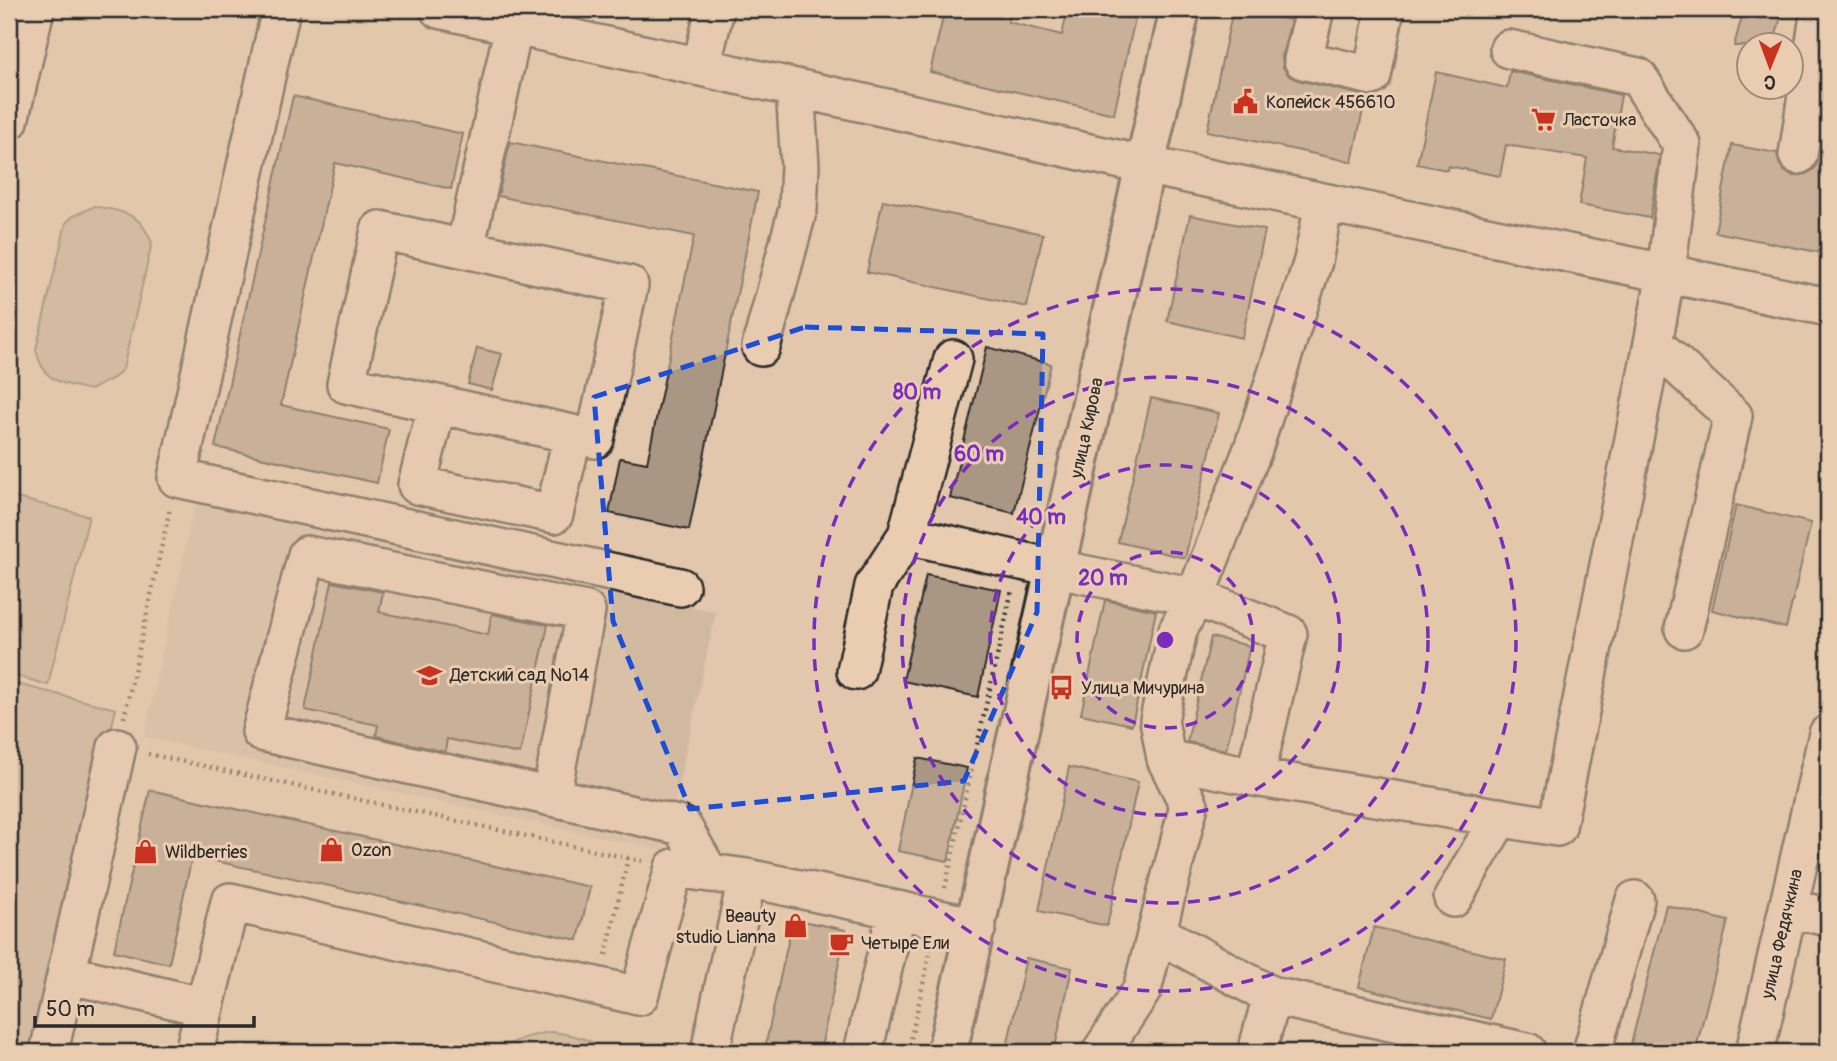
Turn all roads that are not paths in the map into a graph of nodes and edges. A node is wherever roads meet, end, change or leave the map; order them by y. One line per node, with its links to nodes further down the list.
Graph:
1 (35, 9): 13 (street)
2 (281, 9): 27 (street)
3 (439, 9): 9 (street)
4 (715, 9): 11 (street)
5 (1180, 9): 15 (main road, улица Кирова)
6 (1315, 9): 7 (street)
7 (1385, 9)
8 (1820, 9): 14 (street)
9 (514, 25): 11 (street); 17 (street)
10 (1509, 49): 18 (street)
11 (701, 67): 12 (street)
12 (795, 88): 15 (street); 21 (street)
13 (9, 121)
14 (1798, 155)
15 (1144, 165): 16 (street); 26 (main road, улица Кирова)
16 (1324, 203): 18 (street); 28 (street)
17 (465, 249): 23 (street); 24 (street)
18 (1666, 273): 19 (street); 20 (street)
19 (1828, 307)
20 (1653, 343): 29 (street); 36 (street)
21 (761, 347)
22 (953, 359): 25 (street)
23 (437, 405): 24 (street); 24 (street)
24 (573, 434)
25 (907, 535): 26 (street); 30 (street)
26 (1056, 569): 28 (street); 44 (main road, улица Кирова)
27 (680, 587)
28 (1195, 597): 33 (street); 34 (street)
29 (1684, 629)
30 (856, 671)
31 (1828, 734): 41 (street, улица Федячкина)
32 (117, 747): 46 (street)
33 (1166, 759): 34 (street); 45 (street)
34 (1255, 777): 36 (street)
35 (551, 797): 35 (street); 37 (street)
36 (1500, 817): 39 (street)
37 (691, 871): 38 (street); 48 (street)
38 (747, 878): 42 (street); 52 (street)
39 (1453, 898)
40 (1635, 900): 58 (street)
41 (1788, 908): 43 (street); 59 (street, улица Федячкина)
42 (897, 910): 44 (street); 53 (street)
43 (1828, 917)
44 (977, 927): 54 (main road, улица Кирова)
45 (1157, 933): 47 (street); 55 (street)
46 (67, 975): 48 (street); 50 (street)
47 (1272, 996): 49 (street); 56 (street)
48 (205, 1007): 51 (street)
49 (1418, 1041): 57 (street)
50 (49, 1052)
51 (194, 1052)
52 (710, 1052)
53 (863, 1052)
54 (947, 1052)
55 (1101, 1052)
56 (1257, 1052)
57 (1527, 1052)
58 (1592, 1052)
59 (1755, 1052)

